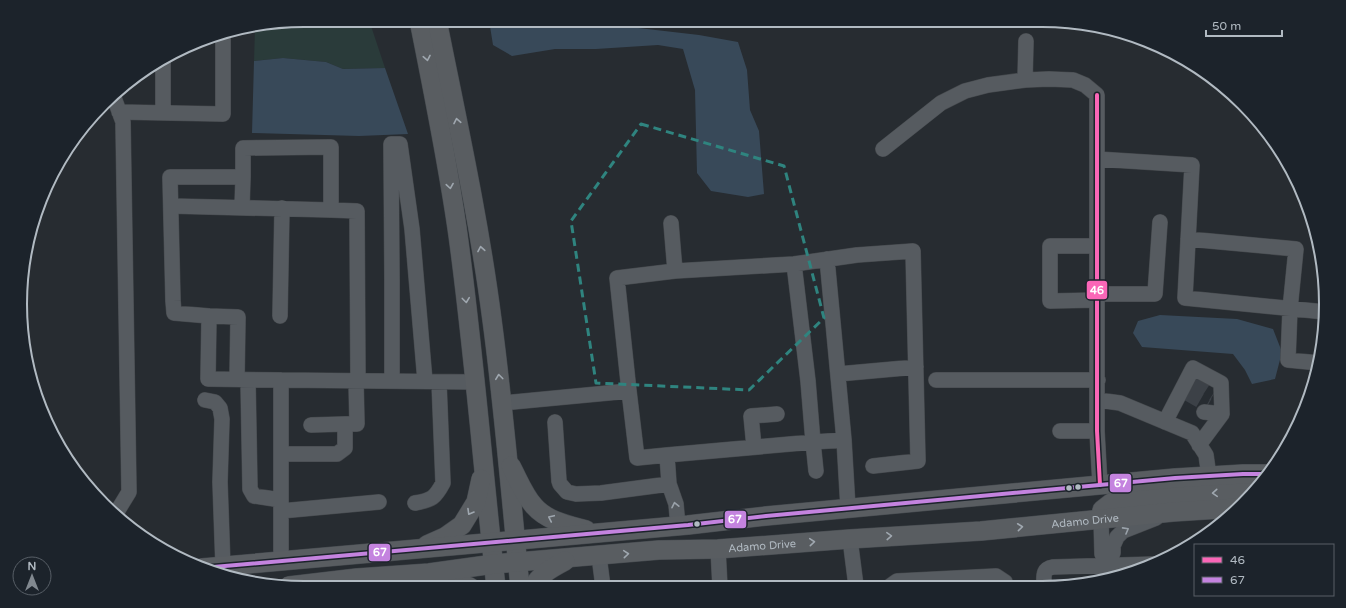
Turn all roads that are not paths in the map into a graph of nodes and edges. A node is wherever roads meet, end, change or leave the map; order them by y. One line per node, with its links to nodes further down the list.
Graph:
1 (420, 27): 39 (main road, one-way to 39)
2 (438, 27): 43 (main road, one-way to 2)
3 (223, 39): 9 (street)
4 (1026, 41): 6 (street)
5 (163, 65): 9 (street)
6 (1025, 80): 10 (street); 11 (street)
7 (115, 101): 8 (street)
8 (119, 112): 9 (street); 73 (street)
9 (163, 113)
10 (883, 149)
11 (1097, 159): 19 (street); 20 (street)
12 (243, 176): 13 (street); 14 (street); 16 (street)
13 (170, 206): 14 (street); 27 (street)
14 (242, 207): 15 (street)
15 (282, 208): 16 (street); 28 (street)
16 (331, 210): 36 (street)
17 (1160, 222): 24 (street)
18 (671, 223): 23 (street)
19 (1188, 239): 25 (street); 25 (street)
20 (1097, 246): 24 (street); 24 (street)
21 (827, 259): 22 (street); 30 (street); 31 (street)
22 (794, 264): 23 (street); 54 (street)
23 (675, 271): 40 (street)
24 (1097, 297): 35 (street)
25 (1290, 309): 26 (street); 29 (street)
26 (1319, 311)
27 (209, 316): 32 (street); 32 (street)
28 (280, 316)
29 (1313, 362)
30 (916, 367): 31 (street); 61 (street)
31 (838, 374): 53 (street)
32 (243, 380): 33 (street); 70 (street)
33 (280, 380): 36 (street); 57 (street)
34 (936, 380): 35 (street)
35 (1098, 380): 42 (street)
36 (357, 381): 37 (street); 49 (street)
37 (392, 381): 38 (street); 38 (street)
38 (432, 382): 39 (street); 69 (street)
39 (476, 382): 60 (main road)
40 (629, 391): 43 (street); 58 (street)
41 (205, 400): 89 (street)
42 (1098, 400): 48 (street); 52 (street)
43 (502, 403): 59 (main road)
44 (1209, 404): 46 (street)
45 (777, 414): 56 (street)
46 (1222, 414): 48 (street); 55 (street)
47 (555, 422): 65 (street)
48 (1165, 422): 55 (street)
49 (345, 424): 50 (street); 57 (street)
50 (311, 425)
51 (1060, 431): 52 (street)
52 (1097, 431): 66 (street)
53 (844, 440): 54 (street); 71 (street)
54 (813, 442): 56 (street); 62 (street)
55 (1199, 445): 64 (street)
56 (754, 447): 58 (street)
57 (281, 454): 70 (street)
58 (667, 455): 65 (street)
59 (507, 458): 77 (main road, one-way to 59); 79 (main road)
60 (484, 462): 80 (main road); 82 (main road, one-way to 82)
61 (873, 466)
62 (816, 471)
63 (1261, 474): 64 (main road)
64 (1209, 476): 66 (main road)
65 (669, 484): 76 (street, one-way to 65)
66 (1100, 485): 71 (main road)
67 (1247, 491): 75 (main road, one-way to 75)
68 (378, 502): 70 (street)
69 (415, 503)
70 (281, 505): 85 (street)
71 (848, 508): 76 (main road)
72 (1229, 508): 74 (main road, Adamo Drive)
73 (118, 510)
74 (1173, 512): 75 (main road, Adamo Drive); 91 (street, one-way to 74)
75 (1101, 519): 78 (main road, Adamo Drive, one-way to 75); 91 (street)
76 (678, 526): 77 (main road)
77 (602, 533): 79 (main road)
78 (850, 539): 81 (main road, Adamo Drive, one-way to 78); 100 (street)
79 (515, 541): 80 (main road); 86 (main road)
80 (492, 543): 82 (main road); 87 (main road)
81 (718, 549): 83 (main road, Adamo Drive, one-way to 81); 99 (street)
82 (414, 550): 85 (main road)
83 (599, 556): 84 (main road, Adamo Drive); 98 (street)
84 (568, 559): 86 (main road, Adamo Drive); 97 (main road)
85 (281, 562): 89 (main road)
86 (517, 563): 87 (main road, Adamo Drive); 96 (main road)
87 (494, 564): 92 (main road, Adamo Drive); 95 (main road)
88 (218, 567): 89 (main road)
89 (223, 567)
90 (1129, 567): 91 (street)
91 (1107, 569): 103 (street)
92 (429, 573): 93 (main road, Adamo Drive); 94 (main road)
93 (361, 581)
94 (454, 581)
95 (495, 581)
96 (519, 581)
97 (537, 581)
98 (603, 581)
99 (720, 581)
100 (855, 581)
101 (897, 581): 102 (street)
102 (1004, 581)
103 (1044, 581)

